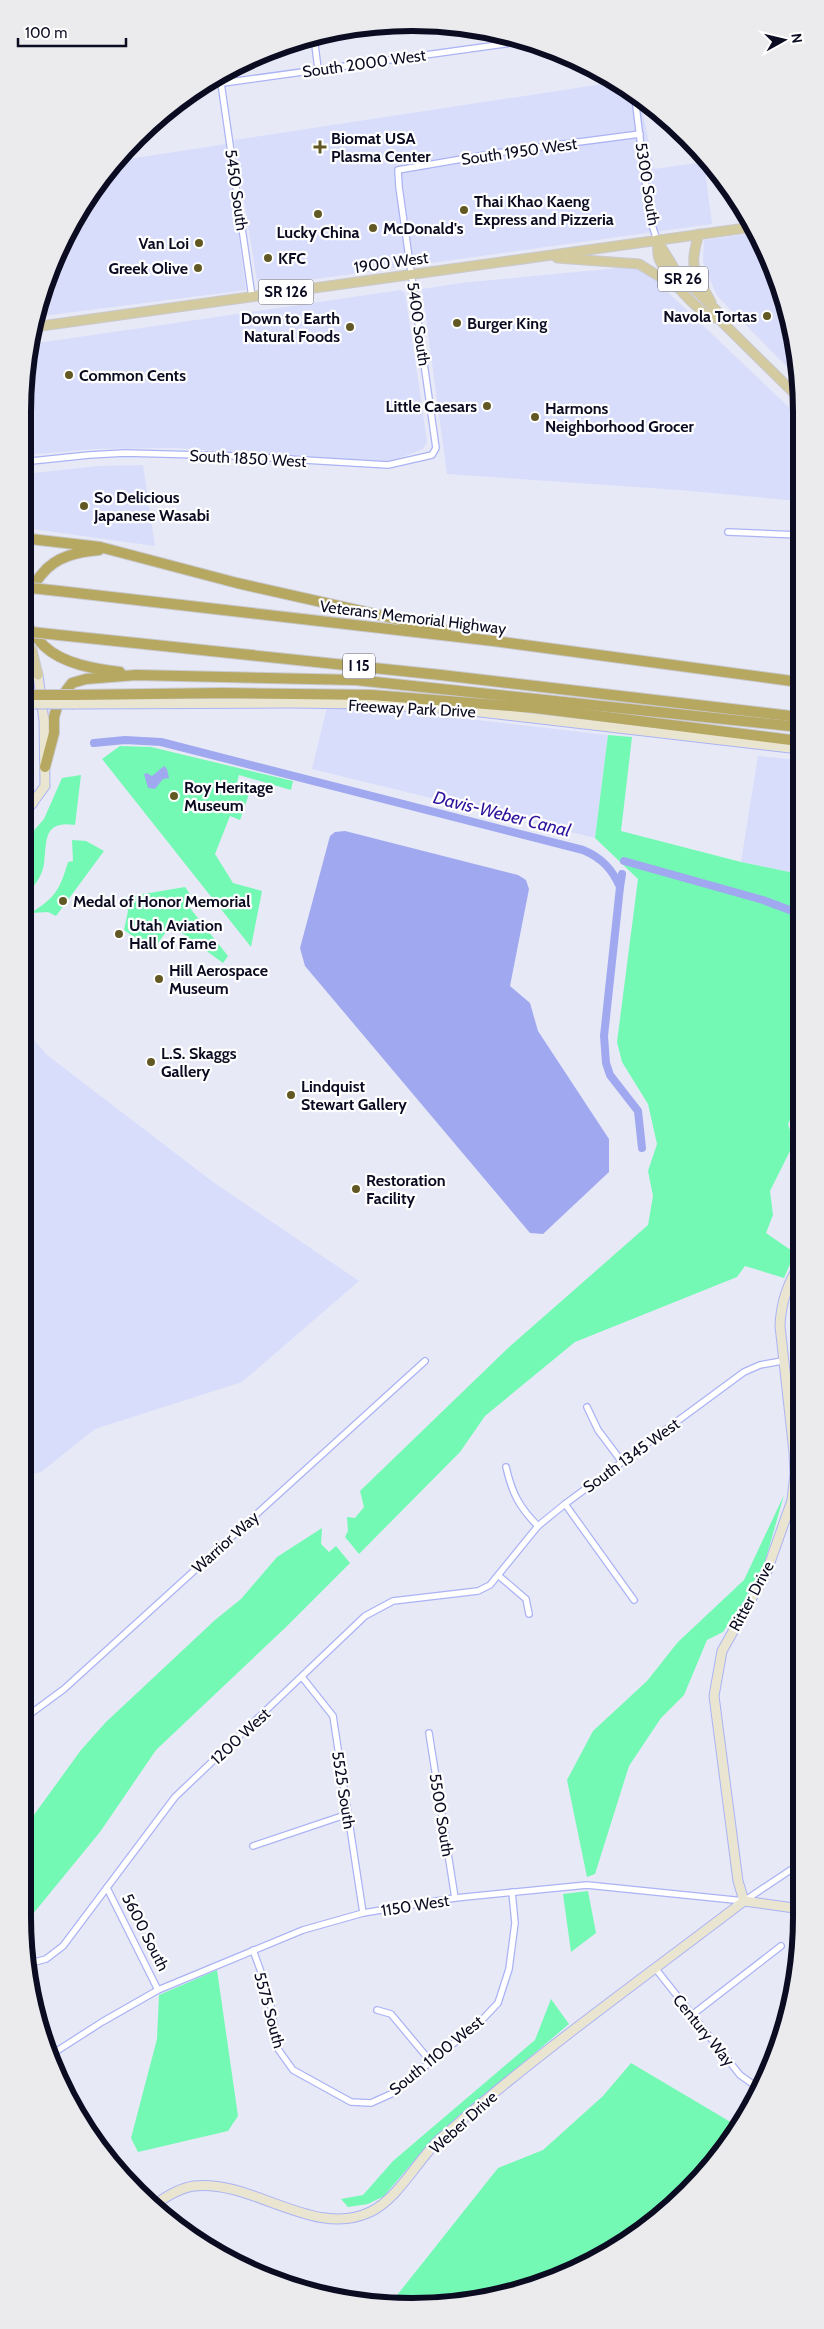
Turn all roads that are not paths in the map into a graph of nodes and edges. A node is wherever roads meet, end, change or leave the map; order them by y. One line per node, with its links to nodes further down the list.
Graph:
1 (508, 43): 3 (street, South 2000 West)
2 (315, 44): 3 (street)
3 (318, 69): 4 (street, South 2000 West)
4 (221, 83): 14 (street, 5450 South)
5 (636, 104): 6 (street, 5300 South)
6 (640, 134): 7 (street, South 1950 West); 10 (street, 5300 South)
7 (398, 170): 12 (street, 5400 South)
8 (745, 228): 9 (main road, 1900 West / SR 126)
9 (699, 234): 10 (main road, 1900 West / SR 126); 15 (main road)
10 (658, 240): 11 (main road, 1900 West / SR 126); 13 (main road, SR 26); 15 (main road, SR 26)
11 (539, 256): 12 (main road, 1900 West / SR 126); 13 (main road)
12 (411, 274): 14 (main road, 1900 West / SR 126); 18 (street, 5400 South)
13 (678, 288): 15 (main road, SR 26)
14 (252, 297): 16 (main road, 1900 West / SR 126)
15 (718, 315): 17 (main road, SR 26)
16 (41, 326)
17 (792, 391)
18 (436, 448): 19 (street, South 1850 West)
19 (31, 461)
20 (728, 532): 21 (street)
21 (793, 535)
22 (31, 539): 23 (highway)
23 (110, 549): 24 (highway); 28 (highway)
24 (31, 587)
25 (31, 589): 28 (highway, Veterans Memorial Highway, bridge)
26 (31, 629): 30 (highway)
27 (31, 632): 36 (highway, I 15, bridge)
28 (494, 641): 32 (highway, Veterans Memorial Highway)
29 (31, 650): 31 (main road)
30 (136, 675): 37 (highway); 40 (highway)
31 (38, 676): 40 (street)
32 (793, 681)
33 (31, 696): 34 (highway, bridge)
34 (75, 700): 35 (street, Freeway Park Drive, bridge); 38 (highway); 39 (street, Freeway Park Drive)
35 (31, 703)
36 (793, 716)
37 (793, 726)
38 (793, 740)
39 (793, 748)
40 (45, 767): 42 (street)
41 (31, 796): 42 (street)
42 (33, 802): 43 (street)
43 (31, 805)
44 (793, 1277): 46 (street, Ritter Drive)
45 (425, 1361): 58 (street, Warrior Way)
46 (782, 1361): 48 (street, Ritter Drive); 49 (street, South 1345 West)
47 (587, 1407): 49 (street)
48 (793, 1424)
49 (622, 1462): 52 (street, South 1345 West)
50 (506, 1467): 53 (street)
51 (793, 1491): 66 (street, Ritter Drive)
52 (565, 1504): 53 (street, South 1345 West); 55 (street)
53 (538, 1526): 54 (street, South 1345 West)
54 (499, 1576): 56 (street); 57 (street, 1200 West)
55 (634, 1600)
56 (529, 1614)
57 (302, 1677): 60 (street, 5525 South); 63 (street, 1200 West)
58 (31, 1713)
59 (429, 1732): 65 (street, 5500 South)
60 (348, 1814): 61 (street); 68 (street, 5525 South)
61 (253, 1846)
62 (793, 1868): 66 (street)
63 (107, 1888): 71 (street, 1200 West); 73 (street, 5600 South)
64 (512, 1892): 65 (street, 1150 West); 66 (street, 1150 West); 77 (street, South 1100 West)
65 (455, 1898): 68 (street, 1150 West)
66 (744, 1901): 67 (street); 72 (street, Weber Drive)
67 (793, 1908)
68 (363, 1913): 70 (street, 1150 West)
69 (782, 1946): 75 (street)
70 (253, 1950): 73 (street, 1150 West); 79 (street, 5575 South)
71 (34, 1962)
72 (655, 1968): 75 (street, Century Way); 80 (street, Weber Drive)
73 (158, 1990): 76 (street, 1150 West)
74 (377, 2010): 77 (street)
75 (692, 2015): 78 (street, Century Way)
76 (56, 2052)
77 (430, 2062): 79 (street, South 1100 West)
78 (753, 2085)
79 (372, 2103)
80 (160, 2202)

